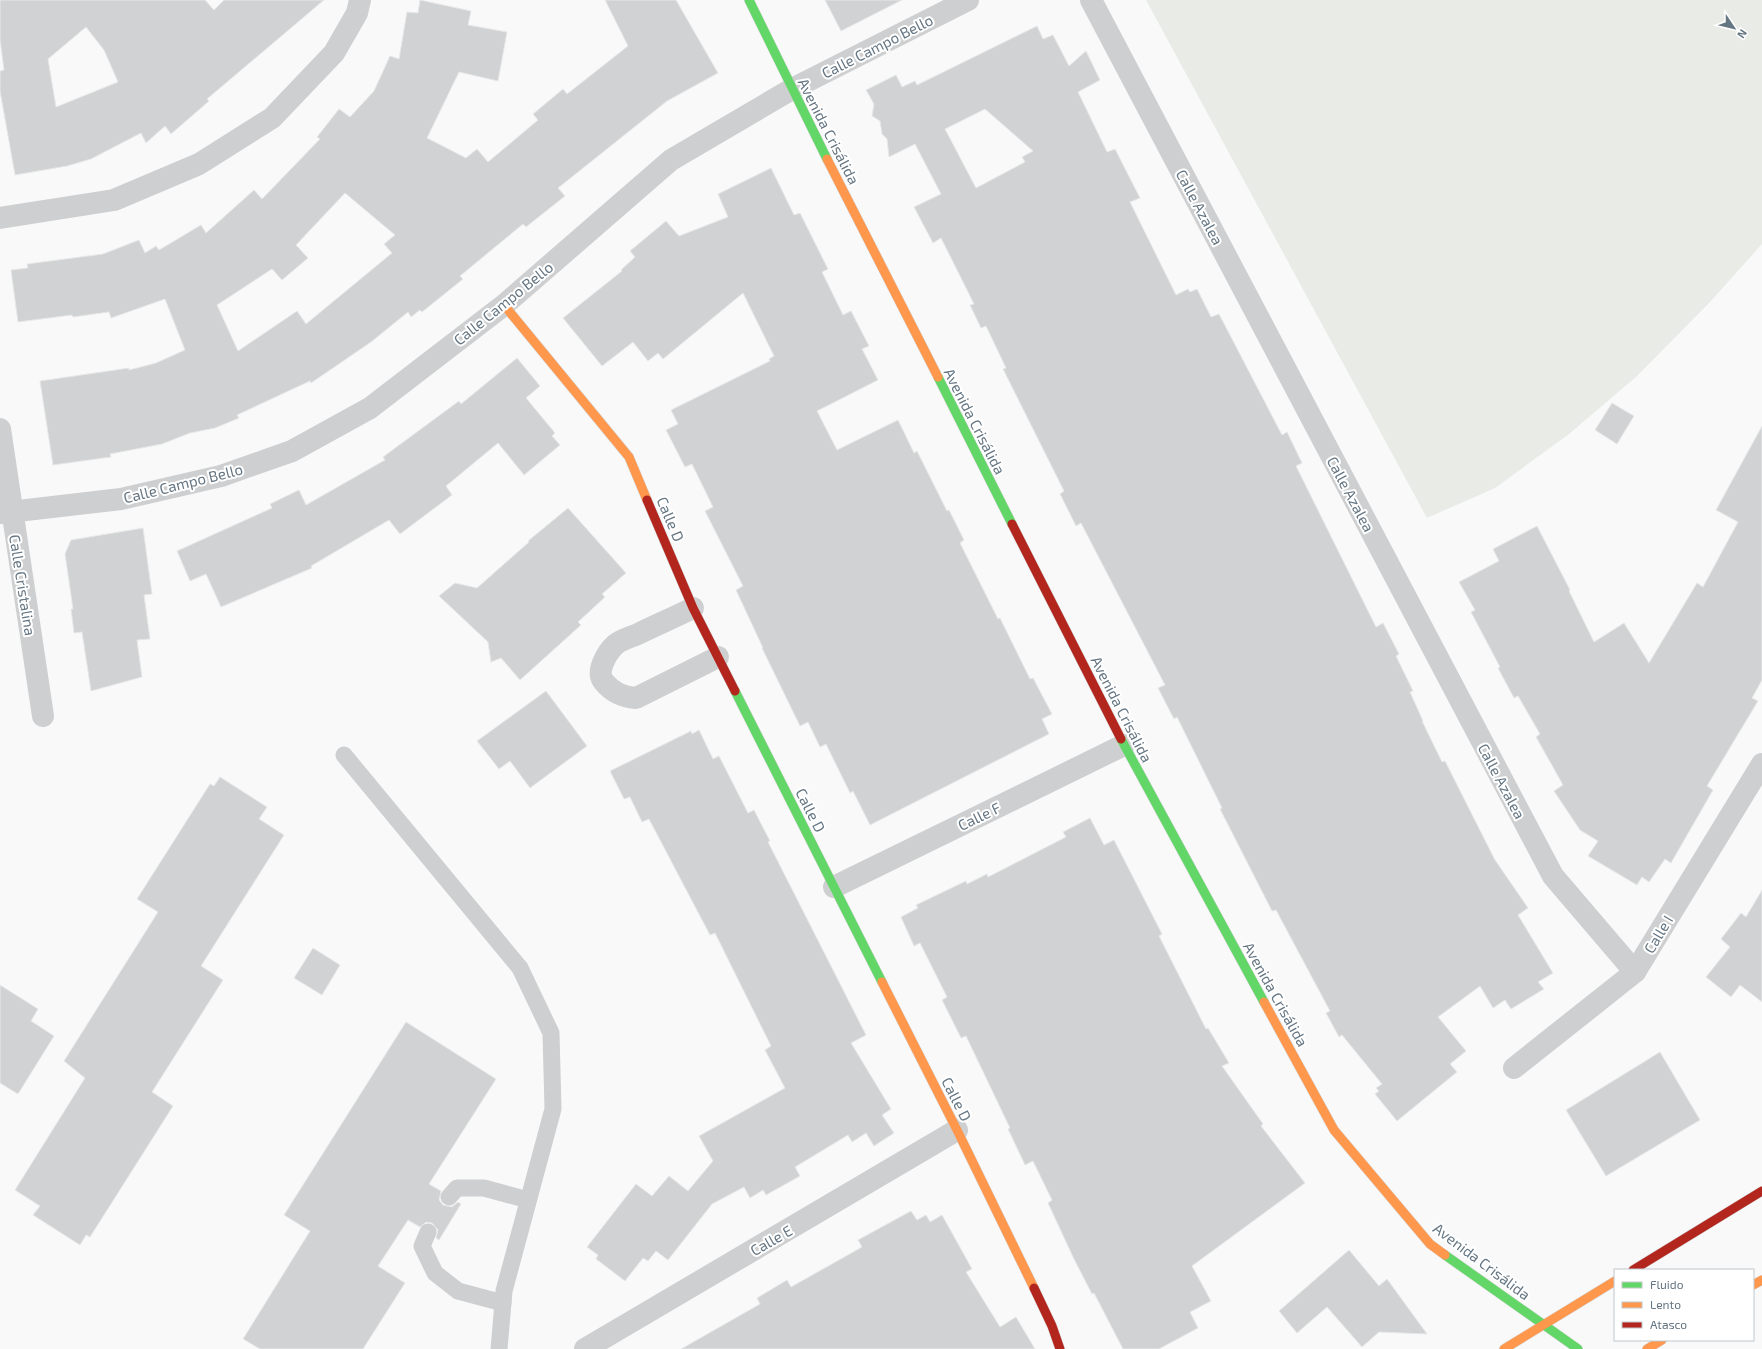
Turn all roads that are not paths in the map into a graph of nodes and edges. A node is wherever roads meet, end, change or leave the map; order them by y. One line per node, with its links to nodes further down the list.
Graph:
1 (360, 0): 6 (street)
2 (749, 0): 5 (street, Avenida Crisálida)
3 (968, 0): 5 (street, Calle Campo Bello)
4 (1091, 0): 17 (street, Calle Azalea)
5 (792, 89): 7 (street, Calle Campo Bello); 13 (street, Avenida Crisálida)
6 (0, 218)
7 (504, 305): 9 (street, Calle Campo Bello); 10 (street, Calle D)
8 (0, 429): 9 (street, Calle Cristalina)
9 (6, 512): 12 (street, Calle Cristalina)
10 (694, 608): 11 (street, Calle D); 11 (street)
11 (718, 657): 16 (street, Calle D)
12 (43, 716)
13 (1124, 745): 16 (street, Calle F); 27 (street, Avenida Crisálida)
14 (344, 755): 22 (lane)
15 (1762, 764): 17 (street, Calle I)
16 (834, 887): 19 (street, Calle D)
17 (1635, 972): 18 (street, Calle I)
18 (1514, 1068)
19 (957, 1130): 30 (street, Calle E); 31 (street, Calle D)
20 (1762, 1191): 24 (street)
21 (449, 1197): 22 (lane)
22 (528, 1200): 26 (lane)
23 (428, 1232): 26 (lane)
24 (1635, 1269)
25 (1614, 1282): 27 (street)
26 (503, 1303): 29 (lane)
27 (1544, 1325): 32 (street); 33 (street, Avenida Crisálida)
28 (1660, 1341): 34 (street)
29 (499, 1349)
30 (585, 1349)
31 (1060, 1349)
32 (1504, 1349)
33 (1578, 1349)
34 (1648, 1349)

